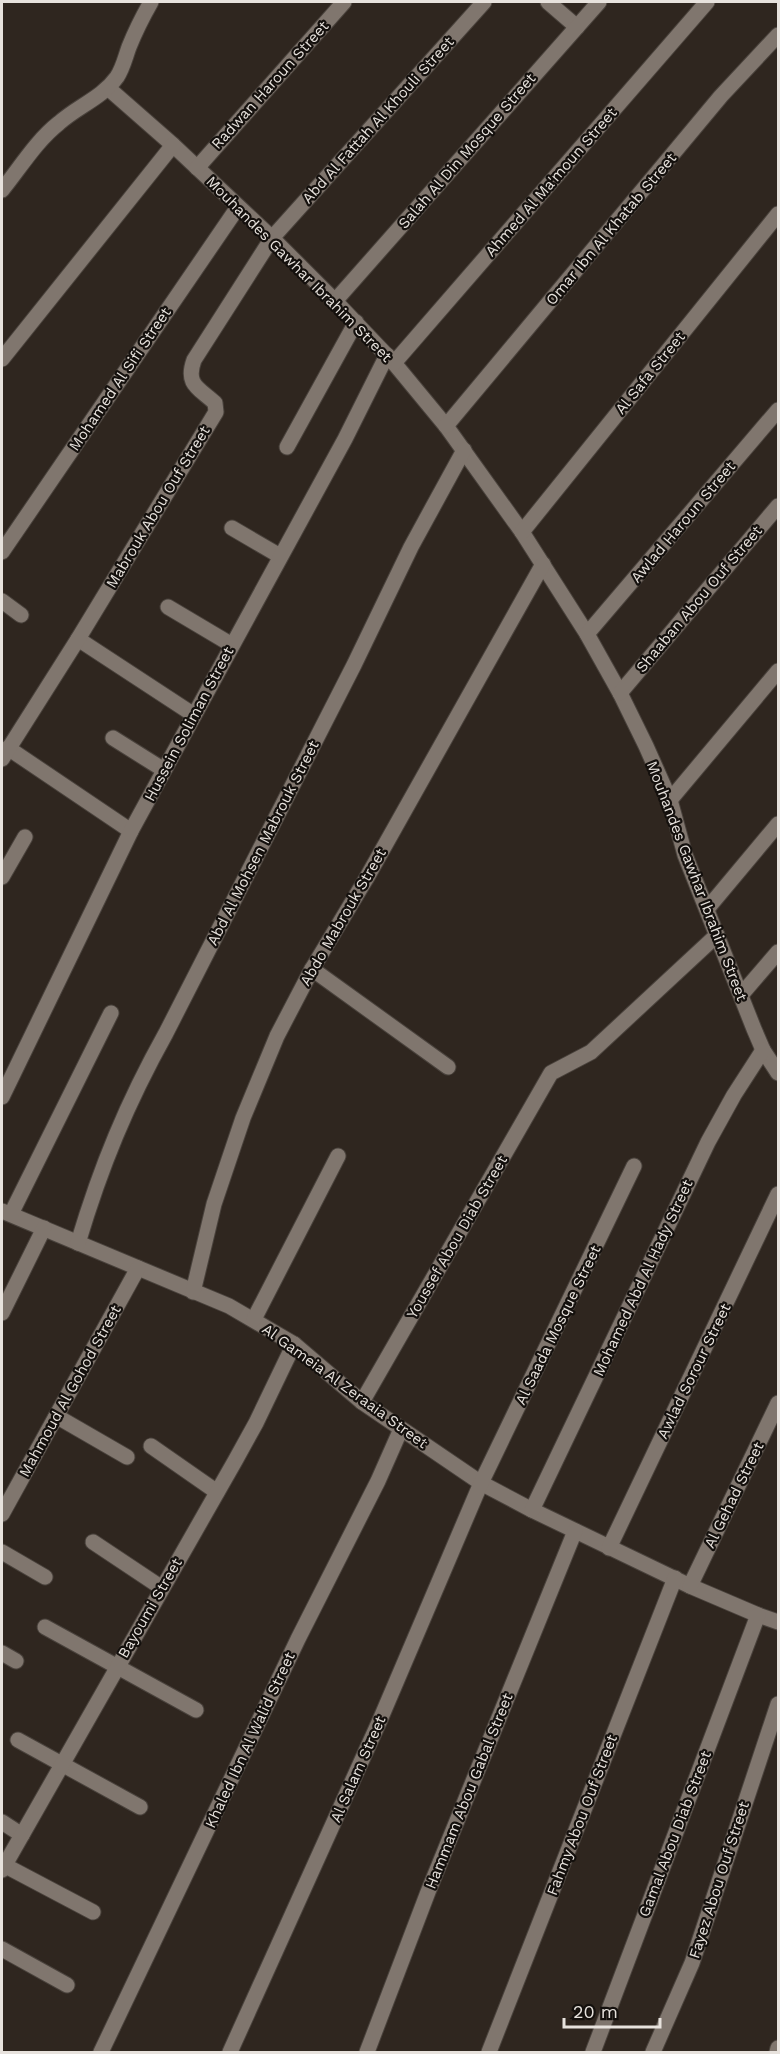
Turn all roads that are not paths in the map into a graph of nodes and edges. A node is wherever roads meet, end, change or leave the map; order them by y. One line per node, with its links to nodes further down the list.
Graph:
1 (152, 2): 9 (street)
2 (344, 2): 11 (street, Radwan Haroun Street)
3 (484, 2): 15 (street, Abd Al Fattah Al Khouli Street)
4 (548, 2): 7 (street)
5 (599, 2): 7 (street, Salah Al Din Mosque Street)
6 (707, 2): 19 (street, Ahmed Al Ma'moun Street)
7 (577, 27): 16 (street, Salah Al Din Mosque Street)
8 (778, 35): 21 (street, Omar Ibn Al Khatab Street)
9 (108, 88): 10 (street, Mouhandes Gawhar Ibrahim Street); 12 (street)
10 (172, 145): 11 (street, Mouhandes Gawhar Ibrahim Street); 18 (street)
11 (197, 168): 13 (street, Mouhandes Gawhar Ibrahim Street)
12 (2, 190)
13 (238, 207): 15 (street, Mouhandes Gawhar Ibrahim Street); 27 (street, Mohamed Al Sifi Street)
14 (778, 214): 26 (street, Al Safa Street)
15 (272, 238): 16 (street, Mouhandes Gawhar Ibrahim Street); 34 (street, Mabrouk Abou Ouf Street)
16 (335, 300): 17 (street, Mouhandes Gawhar Ibrahim Street)
17 (356, 322): 19 (street, Mouhandes Gawhar Ibrahim Street); 22 (street)
18 (2, 359)
19 (391, 359): 21 (street, Mouhandes Gawhar Ibrahim Street); 28 (street, Hussein Soliman Street)
20 (778, 410): 33 (street, Awlad Haroun Street)
21 (446, 426): 23 (street, Mouhandes Gawhar Ibrahim Street)
22 (288, 447)
23 (464, 450): 26 (street, Mouhandes Gawhar Ibrahim Street); 62 (street, Abd Al Mohsen Mabrouk Street)
24 (778, 506): 37 (street, Shaaban Abou Ouf Street)
25 (232, 528): 28 (street)
26 (522, 532): 29 (street, Mouhandes Gawhar Ibrahim Street)
27 (2, 552)
28 (280, 556): 35 (street, Hussein Soliman Street)
29 (543, 564): 33 (street, Mouhandes Gawhar Ibrahim Street); 50 (street, Abdo Mabrouk Street)
30 (2, 601): 32 (street)
31 (168, 606): 35 (street)
32 (21, 615)
33 (588, 634): 37 (street, Mouhandes Gawhar Ibrahim Street)
34 (78, 639): 38 (street); 40 (street, Mabrouk Abou Ouf Street)
35 (232, 645): 38 (street, Hussein Soliman Street)
36 (778, 671): 42 (street)
37 (620, 693): 42 (street, Mouhandes Gawhar Ibrahim Street)
38 (194, 715): 41 (street, Hussein Soliman Street)
39 (113, 738): 41 (street)
40 (5, 754): 44 (street, Mabrouk Abou Ouf Street)
41 (164, 770): 44 (street, Hussein Soliman Street)
42 (670, 800): 47 (street, Mouhandes Gawhar Ibrahim Street)
43 (778, 824): 47 (street)
44 (131, 831): 56 (street, Hussein Soliman Street)
45 (25, 837): 46 (street)
46 (2, 877)
47 (707, 909): 48 (street, Mouhandes Gawhar Ibrahim Street)
48 (717, 935): 51 (street, Mouhandes Gawhar Ibrahim Street); 68 (street, Youssef Abou Diab Street)
49 (778, 951): 51 (street)
50 (312, 969): 54 (street); 64 (street, Abdo Mabrouk Street)
51 (741, 995): 53 (street, Mouhandes Gawhar Ibrahim Street)
52 (111, 1013): 60 (street)
53 (763, 1050): 55 (street, Mouhandes Gawhar Ibrahim Street); 76 (street, Mohamed Abd Al Hady Street)
54 (448, 1067)
55 (778, 1073)
56 (2, 1097)
57 (338, 1156): 66 (street)
58 (634, 1166): 74 (street, Al Saada Mosque Street)
59 (778, 1194): 80 (street, Awlad Sorour Street)
60 (6, 1212): 61 (street, Al Gameia Al Zeraaia Street)
61 (44, 1228): 62 (street, Al Gameia Al Zeraaia Street); 65 (street)
62 (78, 1243): 63 (street, Al Gameia Al Zeraaia Street)
63 (138, 1268): 64 (street, Al Gameia Al Zeraaia Street); 70 (street, Mahmoud Al Gohod Street)
64 (193, 1292): 66 (street, Al Gameia Al Zeraaia Street)
65 (2, 1313)
66 (254, 1319): 67 (street, Al Gameia Al Zeraaia Street)
67 (294, 1344): 68 (street, Al Gameia Al Zeraaia Street); 75 (street, Bayoumi Street)
68 (362, 1402): 71 (street, Al Gameia Al Zeraaia Street)
69 (778, 1404): 84 (street, Al Gehad Street)
70 (56, 1416): 73 (street); 77 (street, Mahmoud Al Gohod Street)
71 (401, 1429): 74 (street, Al Gameia Al Zeraaia Street); 104 (street, Khaled Ibn Al Walid Street)
72 (151, 1446): 75 (street)
73 (127, 1457)
74 (481, 1483): 76 (street, Al Gameia Al Zeraaia Street); 105 (street, Al Salam Street)
75 (217, 1492): 85 (street, Bayoumi Street)
76 (532, 1510): 78 (street, Al Gameia Al Zeraaia Street)
77 (2, 1514)
78 (575, 1531): 80 (street, Al Gameia Al Zeraaia Street); 106 (street, Hammam Abou Gabal Street)
79 (93, 1542): 85 (street)
80 (609, 1548): 83 (street, Al Gameia Al Zeraaia Street)
81 (2, 1552): 82 (street)
82 (45, 1577)
83 (675, 1578): 84 (street, Al Gameia Al Zeraaia Street); 107 (street, Fahmy Abou Ouf Street)
84 (690, 1586): 86 (street, Al Gameia Al Zeraaia Street)
85 (162, 1588): 91 (street, Bayoumi Street)
86 (758, 1615): 87 (street, Al Gameia Al Zeraaia Street); 108 (street, Gamal Abou Diab Street)
87 (778, 1622)
88 (45, 1627): 91 (street)
89 (2, 1653): 90 (street)
90 (16, 1661)
91 (117, 1667): 93 (street); 95 (street, Bayoumi Street)
92 (778, 1704): 109 (street, Fayez Abou Ouf Street)
93 (196, 1710)
94 (18, 1740): 95 (street)
95 (61, 1765): 96 (street); 98 (street, Bayoumi Street)
96 (140, 1807)
97 (2, 1822): 98 (street)
98 (22, 1835): 99 (street, Bayoumi Street)
99 (3, 1868): 100 (street)
100 (93, 1912)
101 (2, 1949): 102 (street)
102 (67, 1985)
103 (778, 2048): 110 (street)
104 (100, 2052)
105 (230, 2052)
106 (367, 2052)
107 (489, 2052)
108 (593, 2052)
109 (653, 2052)
110 (777, 2052)

